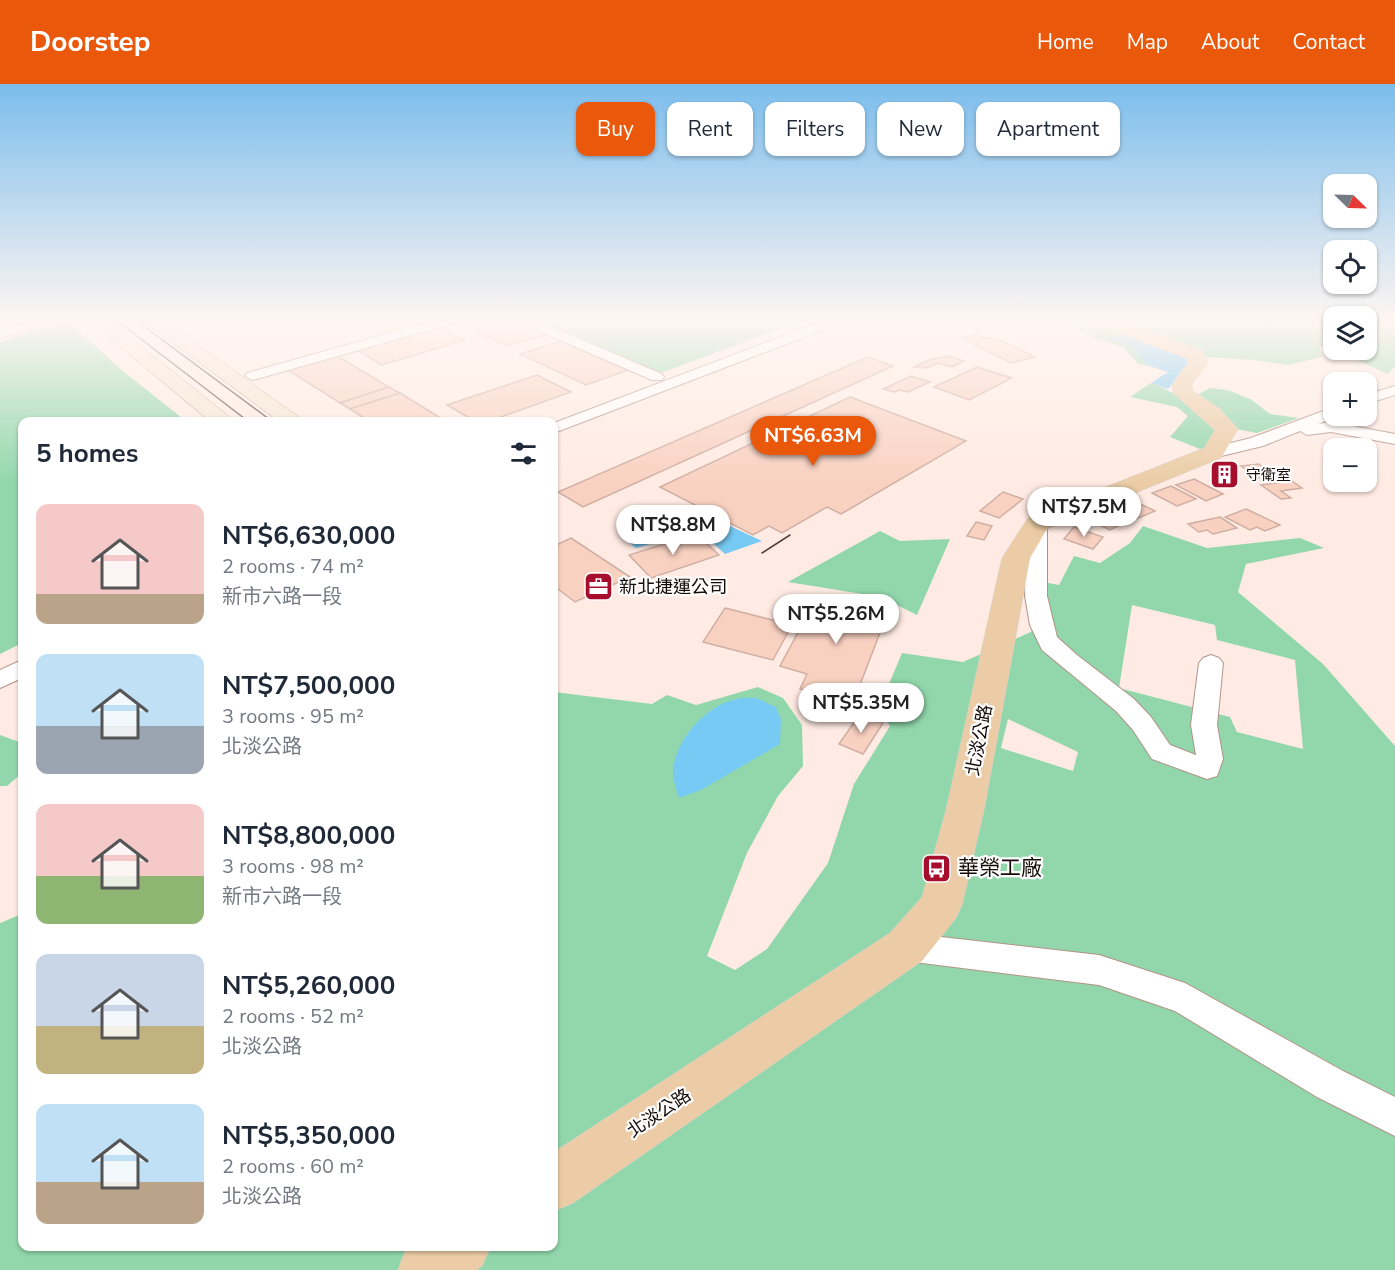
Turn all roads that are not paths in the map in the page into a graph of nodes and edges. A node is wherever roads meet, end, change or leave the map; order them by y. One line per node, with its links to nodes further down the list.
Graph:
1 (165, 374): 12 (street)
2 (228, 374): 13 (street)
3 (258, 374): 7 (street)
4 (651, 374): 8 (street)
5 (694, 374): 15 (street)
6 (1190, 374): 19 (main road)
7 (252, 376)
8 (657, 377)
9 (1395, 390): 10 (street)
10 (1377, 396)
11 (1323, 416): 14 (street)
12 (219, 417)
13 (288, 417)
14 (1317, 418): 16 (street); 17 (street)
15 (558, 426)
16 (1290, 430): 18 (street); 19 (street)
17 (1395, 434)
18 (1395, 439)
19 (1219, 444): 20 (main road)
20 (1037, 524): 21 (street); 24 (main road, 北淡公路)
21 (1211, 663)
22 (18, 670): 23 (street)
23 (0, 680)
24 (906, 947): 25 (street); 26 (main road, 北淡公路)
25 (1395, 1117)
26 (558, 1181)
27 (455, 1251): 28 (main road)
28 (427, 1270)

